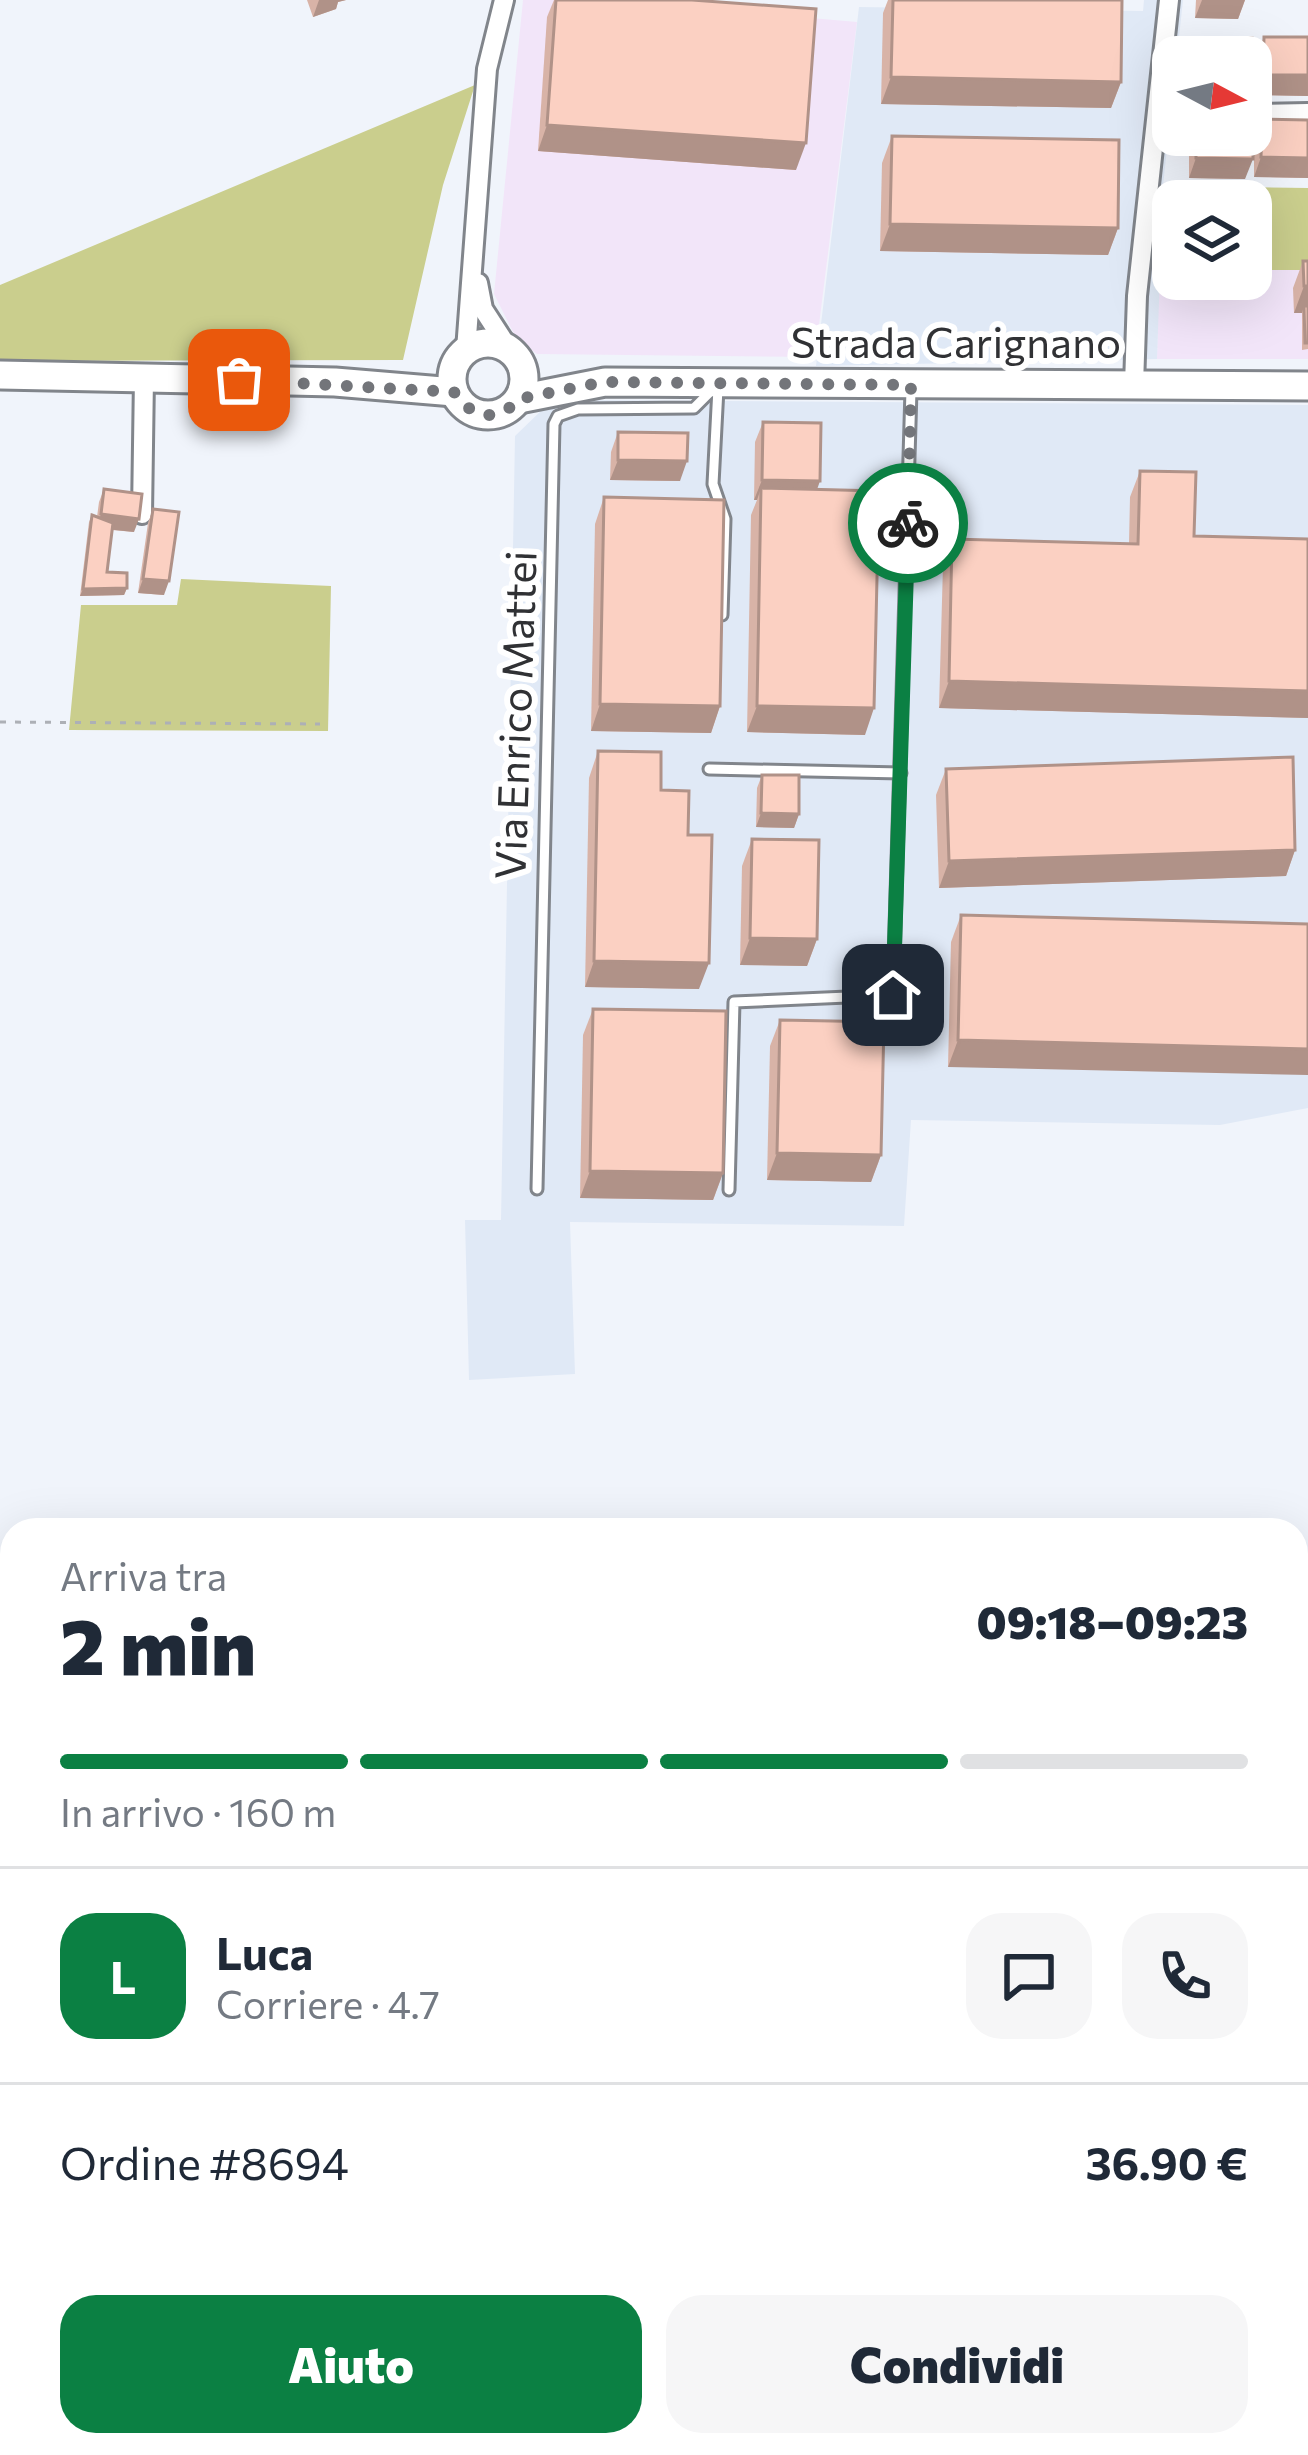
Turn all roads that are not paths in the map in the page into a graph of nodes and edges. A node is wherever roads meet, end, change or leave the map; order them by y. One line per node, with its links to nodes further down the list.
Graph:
1 (505, 0): 7 (street)
2 (1169, 0): 3 (street)
3 (1168, 36)
4 (1308, 113): 5 (street)
5 (1272, 114)
6 (1159, 156): 16 (street)
7 (476, 273): 8 (street); 9 (street)
8 (462, 354): 9 (street); 12 (street); 18 (street)
9 (514, 354): 13 (street, Strada Carignano); 19 (street)
10 (0, 375): 11 (street)
11 (144, 377): 12 (street); 20 (street)
12 (334, 382): 18 (street)
13 (604, 382): 14 (street, Strada Carignano); 19 (street, Strada Carignano)
14 (718, 385): 15 (street, Strada Carignano); 21 (lane); 24 (lane, Via Enrico Mattei)
15 (911, 385): 16 (street, Strada Carignano); 23 (lane)
16 (1134, 385): 17 (street, Strada Carignano)
17 (1308, 386)
18 (454, 392): 19 (street)
19 (519, 399)
20 (142, 514)
21 (722, 621)
22 (709, 769): 23 (lane)
23 (901, 773): 25 (lane)
24 (537, 1189)
25 (729, 1190)

